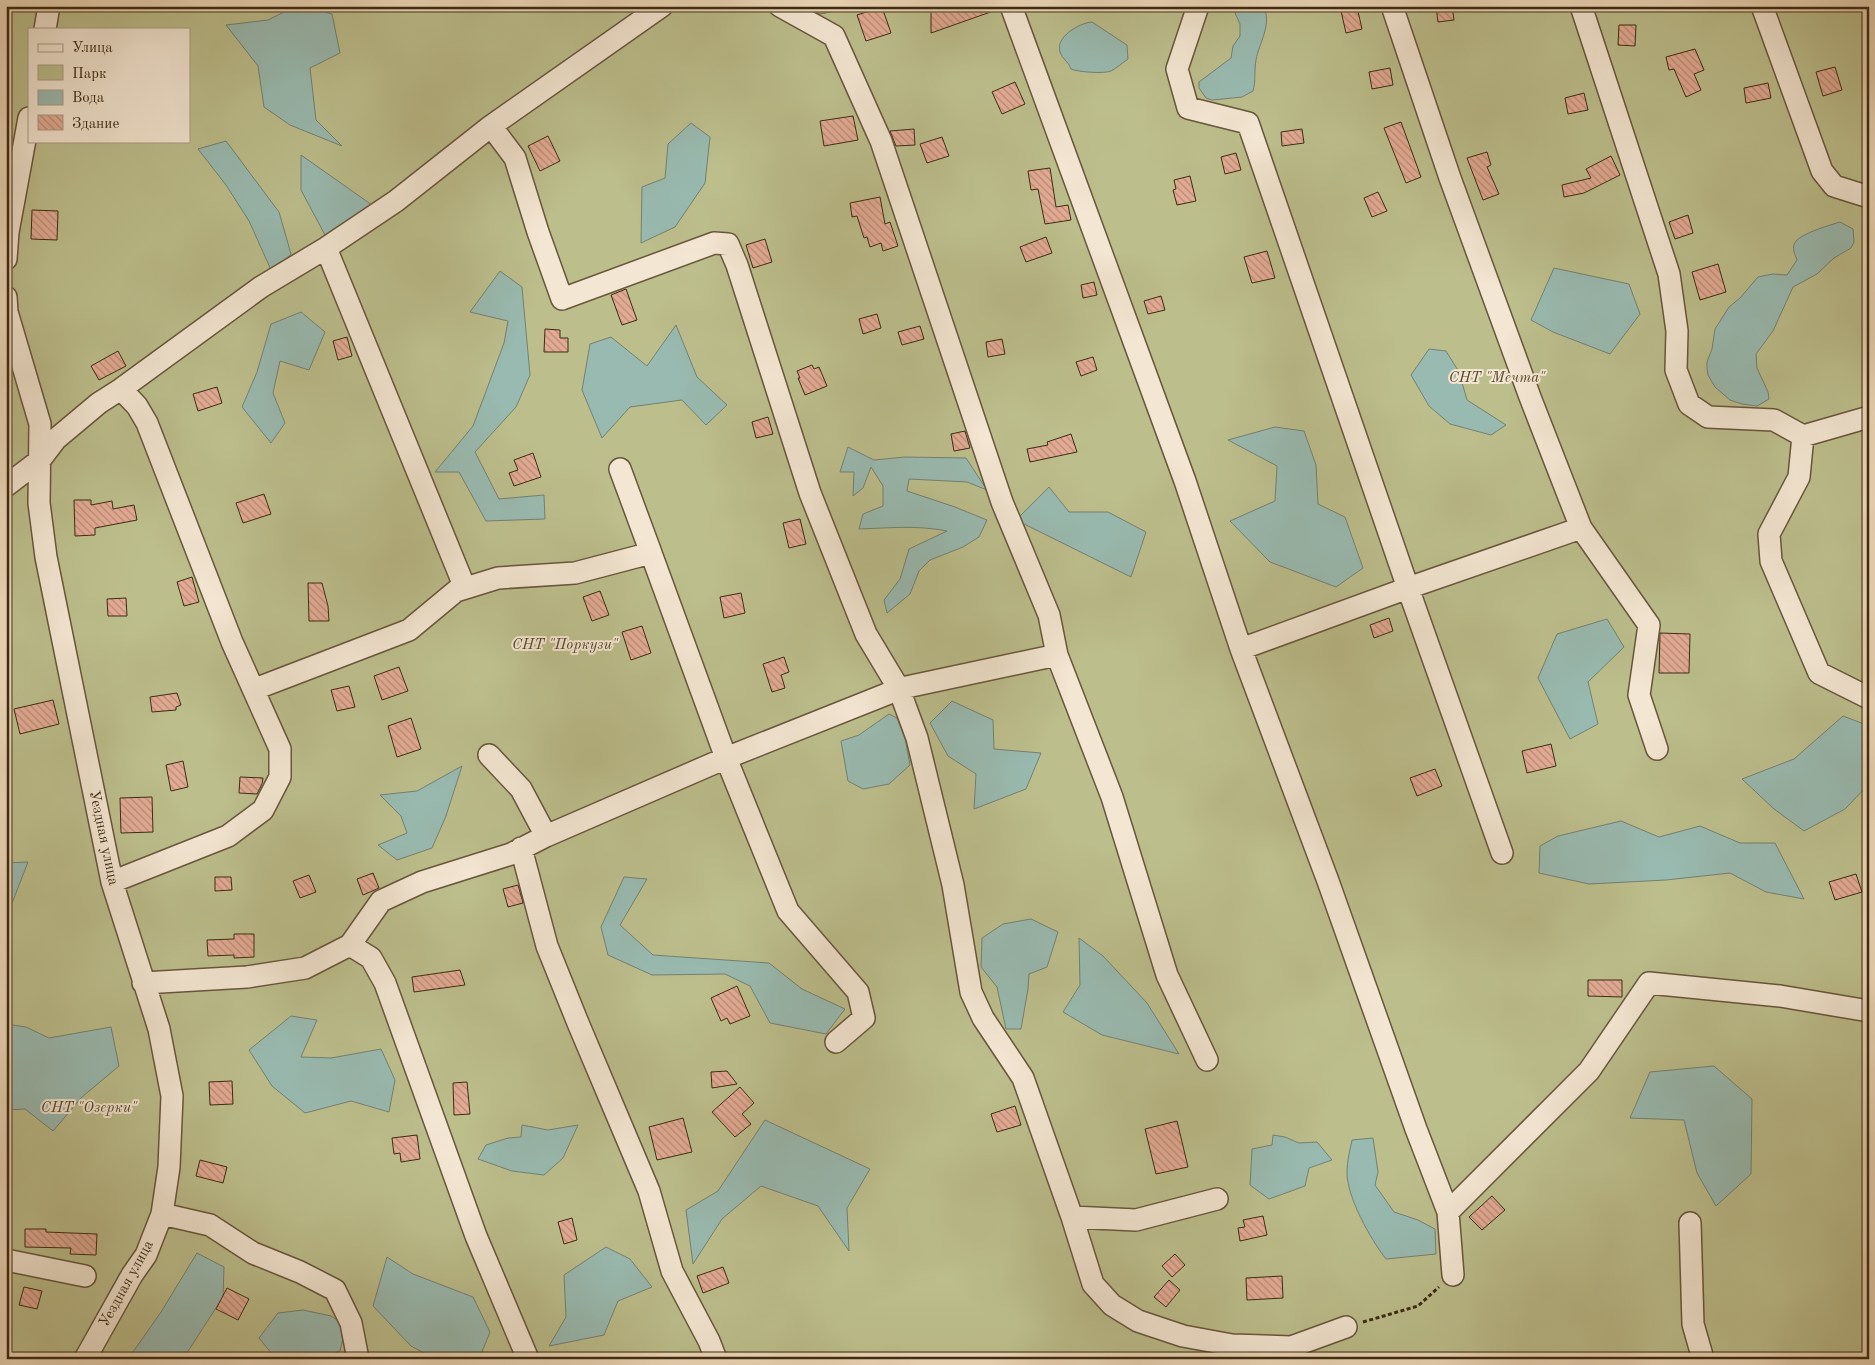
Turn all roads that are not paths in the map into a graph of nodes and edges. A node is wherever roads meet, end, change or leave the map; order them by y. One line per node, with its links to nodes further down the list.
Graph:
1 (49, 6): 9 (street)
2 (662, 6): 11 (street)
3 (780, 6): 28 (street)
4 (1011, 6): 27 (street)
5 (1198, 6): 26 (street)
6 (1392, 6): 23 (street)
7 (1581, 6): 19 (street)
8 (1762, 6): 13 (street)
9 (45, 28)
10 (28, 121): 12 (street)
11 (491, 126): 14 (street); 30 (street)
12 (12, 170): 15 (street)
13 (1869, 197)
14 (326, 248): 17 (street); 25 (street)
15 (6, 259)
16 (6, 297): 20 (street, Уездная улица)
17 (121, 389): 20 (street); 29 (street)
18 (1869, 417): 19 (street)
19 (1803, 436): 31 (street)
20 (40, 460): 22 (street); 38 (street, Уездная улица)
21 (620, 469): 24 (street)
22 (6, 486)
23 (1581, 528): 26 (street); 32 (street)
24 (651, 553): 25 (street); 34 (street)
25 (465, 588): 29 (street)
26 (1408, 588): 27 (street); 37 (street)
27 (1241, 649): 45 (street)
28 (1057, 655): 30 (street); 43 (street)
29 (255, 689): 38 (street)
30 (899, 689): 34 (street); 47 (street)
31 (1869, 698)
32 (1657, 749)
33 (489, 755): 35 (street)
34 (726, 758): 35 (street); 42 (street)
35 (546, 836): 36 (street)
36 (521, 848): 39 (street); 57 (street)
37 (1502, 853)
38 (112, 882): 40 (street, Уездная улица)
39 (350, 945): 40 (street); 56 (street)
40 (144, 983): 46 (street, Уездная улица)
41 (1869, 1011): 45 (street)
42 (836, 1042)
43 (1207, 1060)
44 (1217, 1199): 47 (street)
45 (1448, 1212): 50 (street)
46 (162, 1214): 54 (street, Уездная улица); 55 (street)
47 (1072, 1217): 53 (street)
48 (1690, 1224): 58 (street)
49 (6, 1260): 51 (street)
50 (1453, 1275)
51 (85, 1276)
52 (1346, 1327): 53 (street)
53 (1294, 1353)
54 (85, 1359)
55 (358, 1359)
56 (528, 1359)
57 (716, 1359)
58 (1702, 1359)

